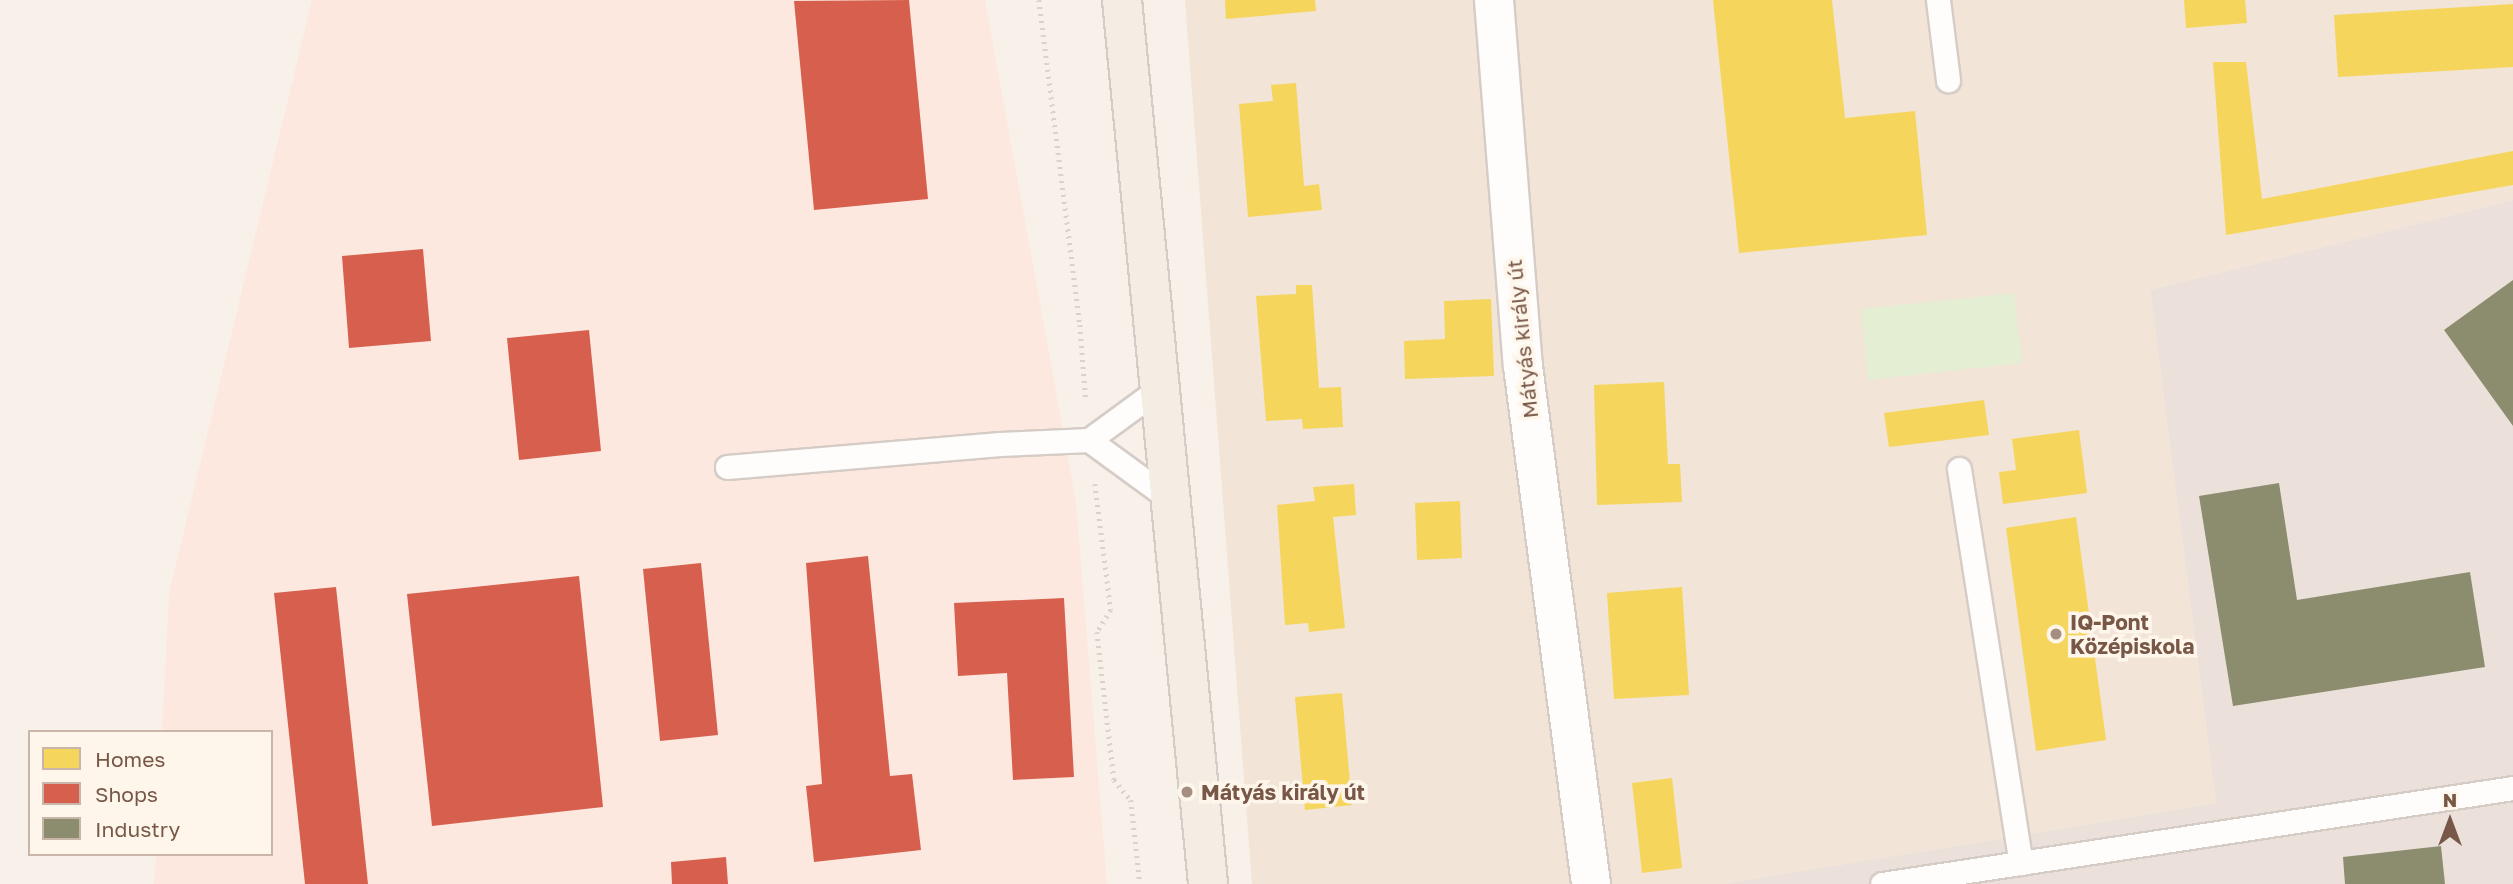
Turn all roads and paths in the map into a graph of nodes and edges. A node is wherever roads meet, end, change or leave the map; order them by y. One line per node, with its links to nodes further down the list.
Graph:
1 (1122, 0): 5 (main road)
2 (1494, 0): 13 (street, Mátyás király út)
3 (1938, 0): 4 (lane)
4 (1948, 79)
5 (1160, 388): 6 (lane); 9 (main road)
6 (1089, 440): 7 (lane); 9 (lane)
7 (727, 467)
8 (1959, 470): 11 (lane)
9 (1170, 499): 12 (main road)
10 (2513, 788): 11 (lane)
11 (2021, 863): 14 (lane)
12 (1208, 884)
13 (1591, 884)
14 (1882, 884)

